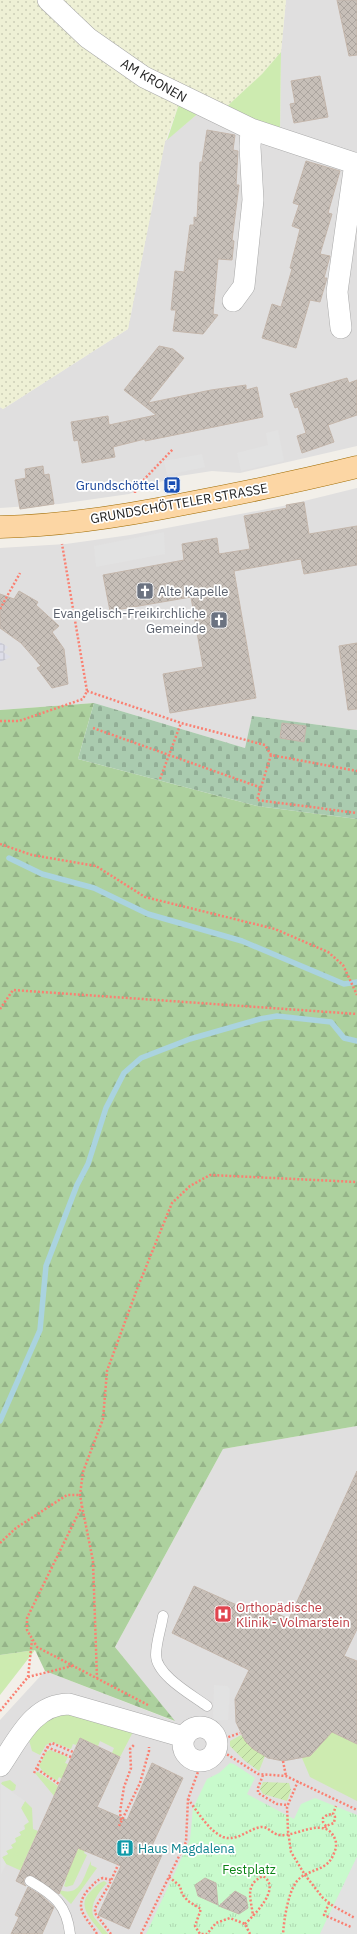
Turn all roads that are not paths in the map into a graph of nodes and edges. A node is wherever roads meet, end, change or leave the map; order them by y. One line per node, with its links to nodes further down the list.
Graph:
1 (48, 0): 2 (street, AM KRONEN)
2 (251, 129): 3 (street, AM KRONEN); 4 (street)
3 (356, 163): 5 (street)
4 (233, 301)
5 (341, 328)
6 (357, 467): 7 (main road, GRUNDSCHÖTTELER STRASSE)
7 (0, 527)
8 (163, 1616): 9 (lane)
9 (207, 1706)
10 (184, 1737): 10 (street); 11 (street)
11 (0, 1766)
12 (30, 1881): 13 (lane)
13 (70, 1934)

